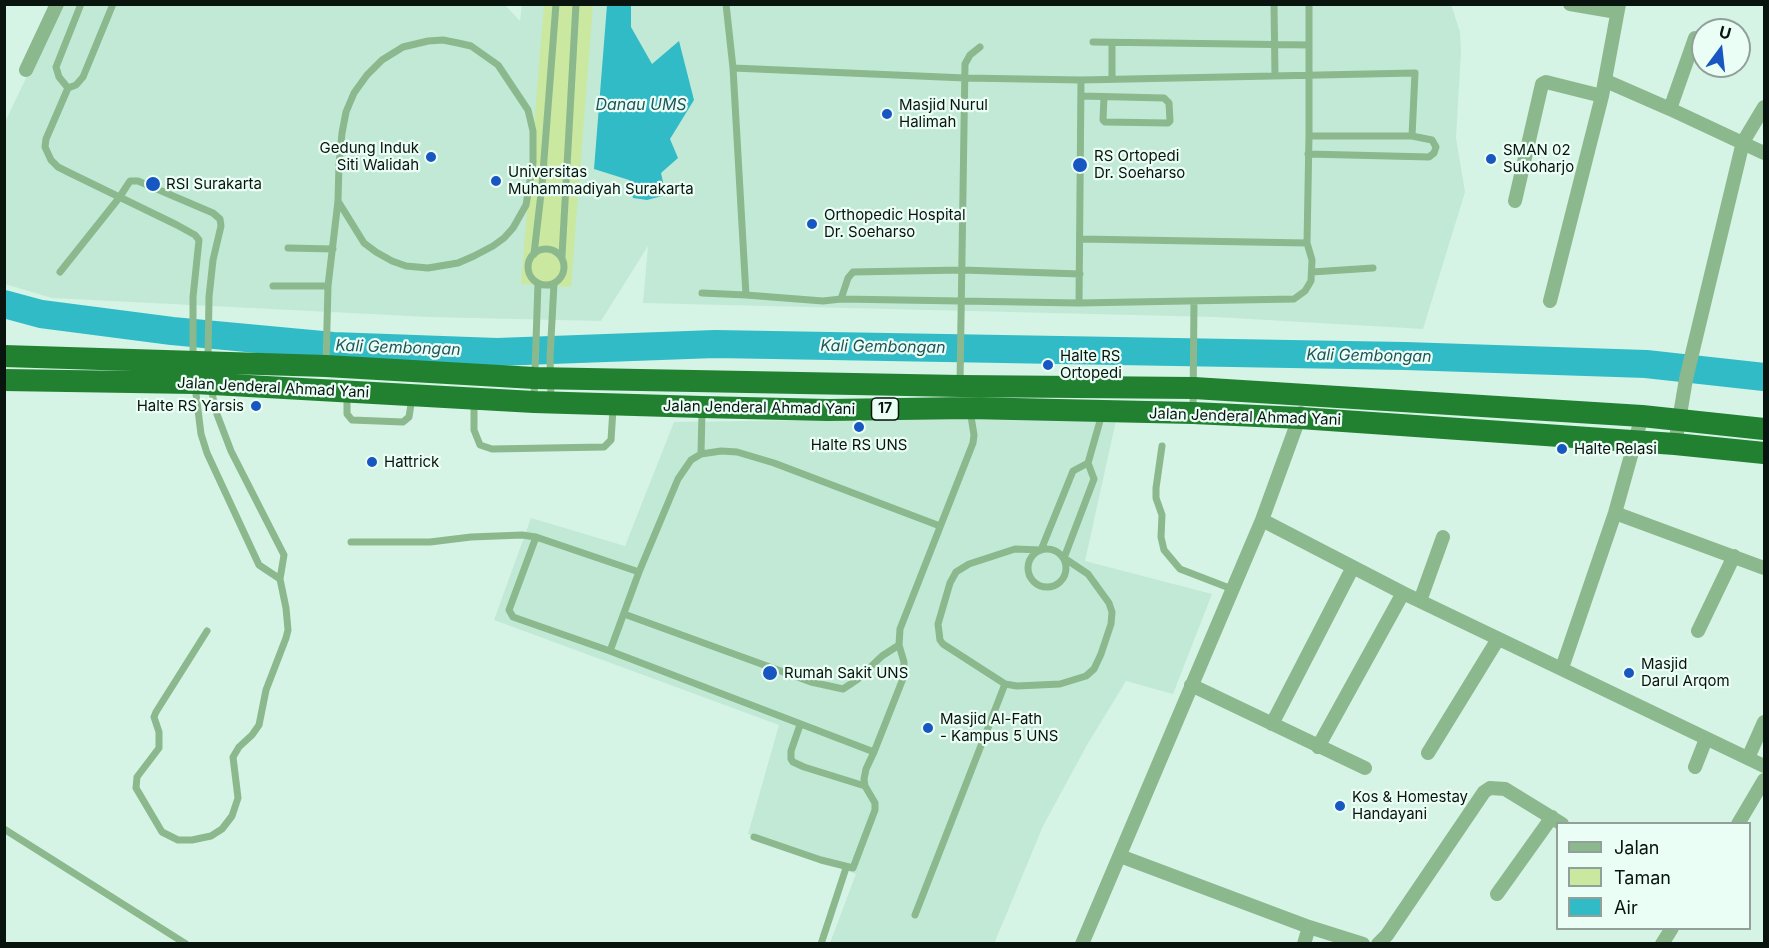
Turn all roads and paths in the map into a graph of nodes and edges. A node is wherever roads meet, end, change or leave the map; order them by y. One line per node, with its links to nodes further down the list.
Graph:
1 (57, 4): 18 (street)
2 (81, 4): 25 (lane)
3 (113, 4): 25 (lane)
4 (556, 4): 37 (lane)
5 (576, 4): 46 (lane)
6 (726, 4): 17 (lane)
7 (1274, 4): 13 (lane)
8 (1308, 4): 14 (lane)
9 (1570, 4): 10 (street)
10 (1618, 8): 24 (street)
11 (1093, 42): 12 (lane)
12 (1112, 43): 13 (lane); 22 (lane)
13 (1274, 45): 14 (lane); 19 (lane)
14 (1309, 45): 20 (lane)
15 (980, 47): 21 (lane)
16 (1691, 49): 30 (street)
17 (734, 68): 21 (lane); 57 (lane)
18 (26, 70)
19 (1275, 75): 20 (lane); 22 (lane)
20 (1309, 75): 31 (lane); 32 (lane)
21 (965, 78): 23 (lane); 48 (lane)
22 (1112, 78): 23 (lane)
23 (1081, 80): 26 (lane)
24 (1606, 81): 27 (street); 30 (street)
25 (68, 88): 38 (lane)
26 (1081, 96): 28 (lane); 41 (lane)
27 (1602, 96): 40 (street); 60 (street)
28 (1104, 97): 28 (lane)
29 (1764, 107): 33 (street)
30 (1670, 109): 33 (street)
31 (1309, 136): 32 (lane); 35 (lane)
32 (1412, 136): 35 (lane)
33 (1743, 142): 34 (street); 82 (street)
34 (1764, 153)
35 (1308, 154): 42 (lane)
36 (531, 184): 37 (lane); 39 (lane); 39 (lane)
37 (542, 185): 45 (lane)
38 (119, 198): 49 (lane); 66 (lane); 66 (lane)
39 (339, 201): 44 (lane)
40 (1515, 201)
41 (1081, 239): 42 (lane); 51 (lane)
42 (1307, 243): 50 (lane)
43 (288, 248): 44 (lane)
44 (333, 249): 55 (lane)
45 (534, 254): 46 (lane); 52 (lane)
46 (561, 256): 53 (lane)
47 (1373, 268): 50 (lane)
48 (962, 270): 51 (lane); 58 (lane); 59 (lane)
49 (60, 272)
50 (1312, 272): 61 (lane)
51 (1080, 274): 62 (lane)
52 (538, 283): 53 (lane); 65 (lane)
53 (554, 284): 65 (lane)
54 (273, 286): 55 (lane)
55 (328, 286): 64 (lane)
56 (702, 293): 57 (lane)
57 (746, 295): 58 (lane)
58 (841, 299): 59 (lane)
59 (961, 300): 62 (lane); 67 (lane)
60 (1550, 301)
61 (1194, 302): 62 (lane); 70 (lane)
62 (1079, 303)
63 (4, 356): 66 (highway, Jalan Jenderal Ahmad Yani / 17)
64 (326, 360): 65 (highway, Jalan Jenderal Ahmad Yani / 17); 66 (highway, Jalan Jenderal Ahmad Yani / 17)
65 (544, 371): 69 (highway, Jalan Jenderal Ahmad Yani / 17); 73 (lane); 73 (lane)
66 (201, 372): 68 (highway, Jalan Jenderal Ahmad Yani / 17); 72 (highway, Jalan Jenderal Ahmad Yani / 17); 102 (lane); 102 (lane)
67 (959, 377): 69 (highway, Jalan Jenderal Ahmad Yani / 17); 70 (highway, Jalan Jenderal Ahmad Yani / 17); 76 (lane)
68 (4, 380)
69 (827, 384): 77 (highway)
70 (1194, 388): 71 (highway, Jalan Jenderal Ahmad Yani / 17); 79 (lane)
71 (1305, 393): 80 (highway, Jalan Jenderal Ahmad Yani / 17); 81 (street)
72 (474, 399): 73 (highway, Jalan Jenderal Ahmad Yani / 17); 74 (lane)
73 (542, 402): 74 (highway, Jalan Jenderal Ahmad Yani / 17)
74 (614, 405): 75 (highway, Jalan Jenderal Ahmad Yani / 17)
75 (702, 407): 77 (highway, Jalan Jenderal Ahmad Yani / 17); 88 (lane)
76 (969, 408): 77 (highway, Jalan Jenderal Ahmad Yani / 17); 78 (highway, Jalan Jenderal Ahmad Yani / 17); 92 (lane)
77 (828, 410)
78 (1102, 412): 79 (highway, Jalan Jenderal Ahmad Yani / 17); 89 (lane)
79 (1193, 413): 81 (highway, Jalan Jenderal Ahmad Yani / 17)
80 (1642, 416): 82 (highway, Jalan Jenderal Ahmad Yani / 17); 84 (street)
81 (1300, 418): 84 (highway, Jalan Jenderal Ahmad Yani / 17); 91 (street)
82 (1678, 420): 83 (highway, Jalan Jenderal Ahmad Yani / 17); 85 (street)
83 (1764, 429)
84 (1636, 441): 85 (highway, Jalan Jenderal Ahmad Yani / 17); 90 (street)
85 (1675, 444): 87 (highway, Jalan Jenderal Ahmad Yani / 17)
86 (1162, 446): 103 (lane)
87 (1764, 453)
88 (702, 454): 92 (lane); 101 (lane)
89 (1088, 463): 96 (lane); 98 (lane)
90 (1616, 513): 97 (street); 112 (street)
91 (1262, 520): 99 (street); 103 (street)
92 (940, 526): 110 (lane)
93 (536, 537): 95 (lane); 101 (lane); 111 (lane)
94 (1443, 537): 105 (street)
95 (351, 542)
96 (1041, 550): 98 (lane); 98 (lane); 113 (lane)
97 (1734, 556): 100 (street); 108 (street)
98 (1064, 558): 113 (lane)
99 (1353, 567): 104 (street); 116 (street)
100 (1764, 568)
101 (639, 572): 106 (lane)
102 (280, 579): 107 (lane)
103 (1232, 589): 114 (street)
104 (1403, 593): 105 (street); 119 (street)
105 (1420, 601): 109 (street)
106 (624, 614): 110 (lane); 111 (lane)
107 (207, 631)
108 (1698, 631)
109 (1498, 639): 112 (street); 121 (street)
110 (899, 645): 120 (lane)
111 (610, 651): 117 (lane)
112 (1562, 668): 118 (street)
113 (1005, 684): 135 (lane)
114 (1191, 685): 116 (street); 132 (street)
115 (1764, 722): 122 (street)
116 (1272, 724): 119 (street)
117 (800, 725): 120 (lane); 127 (lane)
118 (1707, 739): 122 (street); 124 (street)
119 (1318, 747): 125 (street)
120 (874, 752): 127 (lane)
121 (1428, 753)
122 (1748, 758): 123 (street)
123 (1764, 766)
124 (1695, 767)
125 (1365, 768)
126 (1764, 780): 129 (street)
127 (865, 786): 133 (lane)
128 (1557, 820): 134 (street); 143 (street)
129 (1739, 822)
130 (4, 830): 138 (lane)
131 (754, 837): 133 (lane)
132 (1120, 856): 136 (street); 140 (street)
133 (846, 868): 139 (lane)
134 (1497, 894)
135 (915, 915)
136 (1309, 927): 141 (street); 142 (street)
137 (1671, 930): 144 (street)
138 (186, 944)
139 (820, 944)
140 (1082, 944)
141 (1304, 944)
142 (1362, 944)
143 (1378, 944)
144 (1662, 944)

